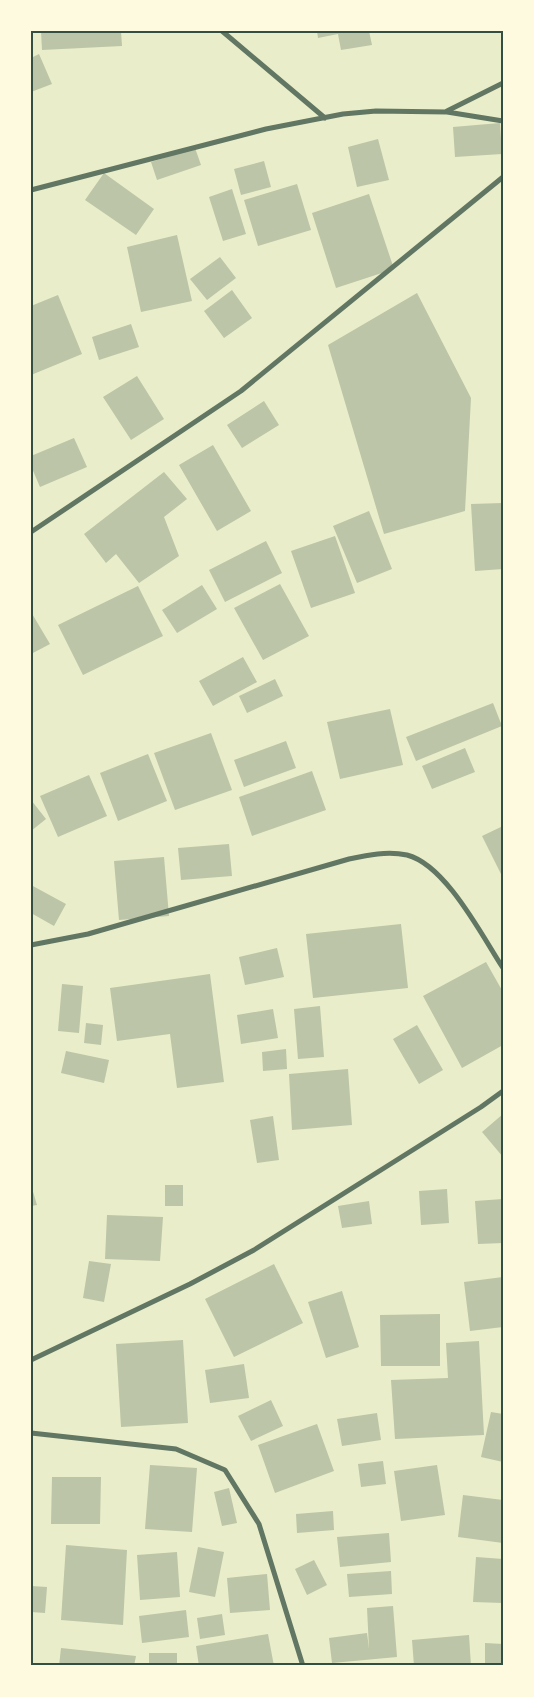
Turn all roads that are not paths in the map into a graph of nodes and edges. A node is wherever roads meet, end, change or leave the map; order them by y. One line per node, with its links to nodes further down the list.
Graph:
1 (222, 31): 4 (street)
2 (503, 83): 3 (street)
3 (447, 112): 4 (street); 5 (street)
4 (325, 118): 7 (street)
5 (503, 121)
6 (503, 177): 8 (street)
7 (31, 190)
8 (31, 532)
9 (31, 945): 10 (street)
10 (503, 968)
11 (503, 1091): 12 (street)
12 (31, 1360)
13 (31, 1433): 14 (street)
14 (303, 1666)

